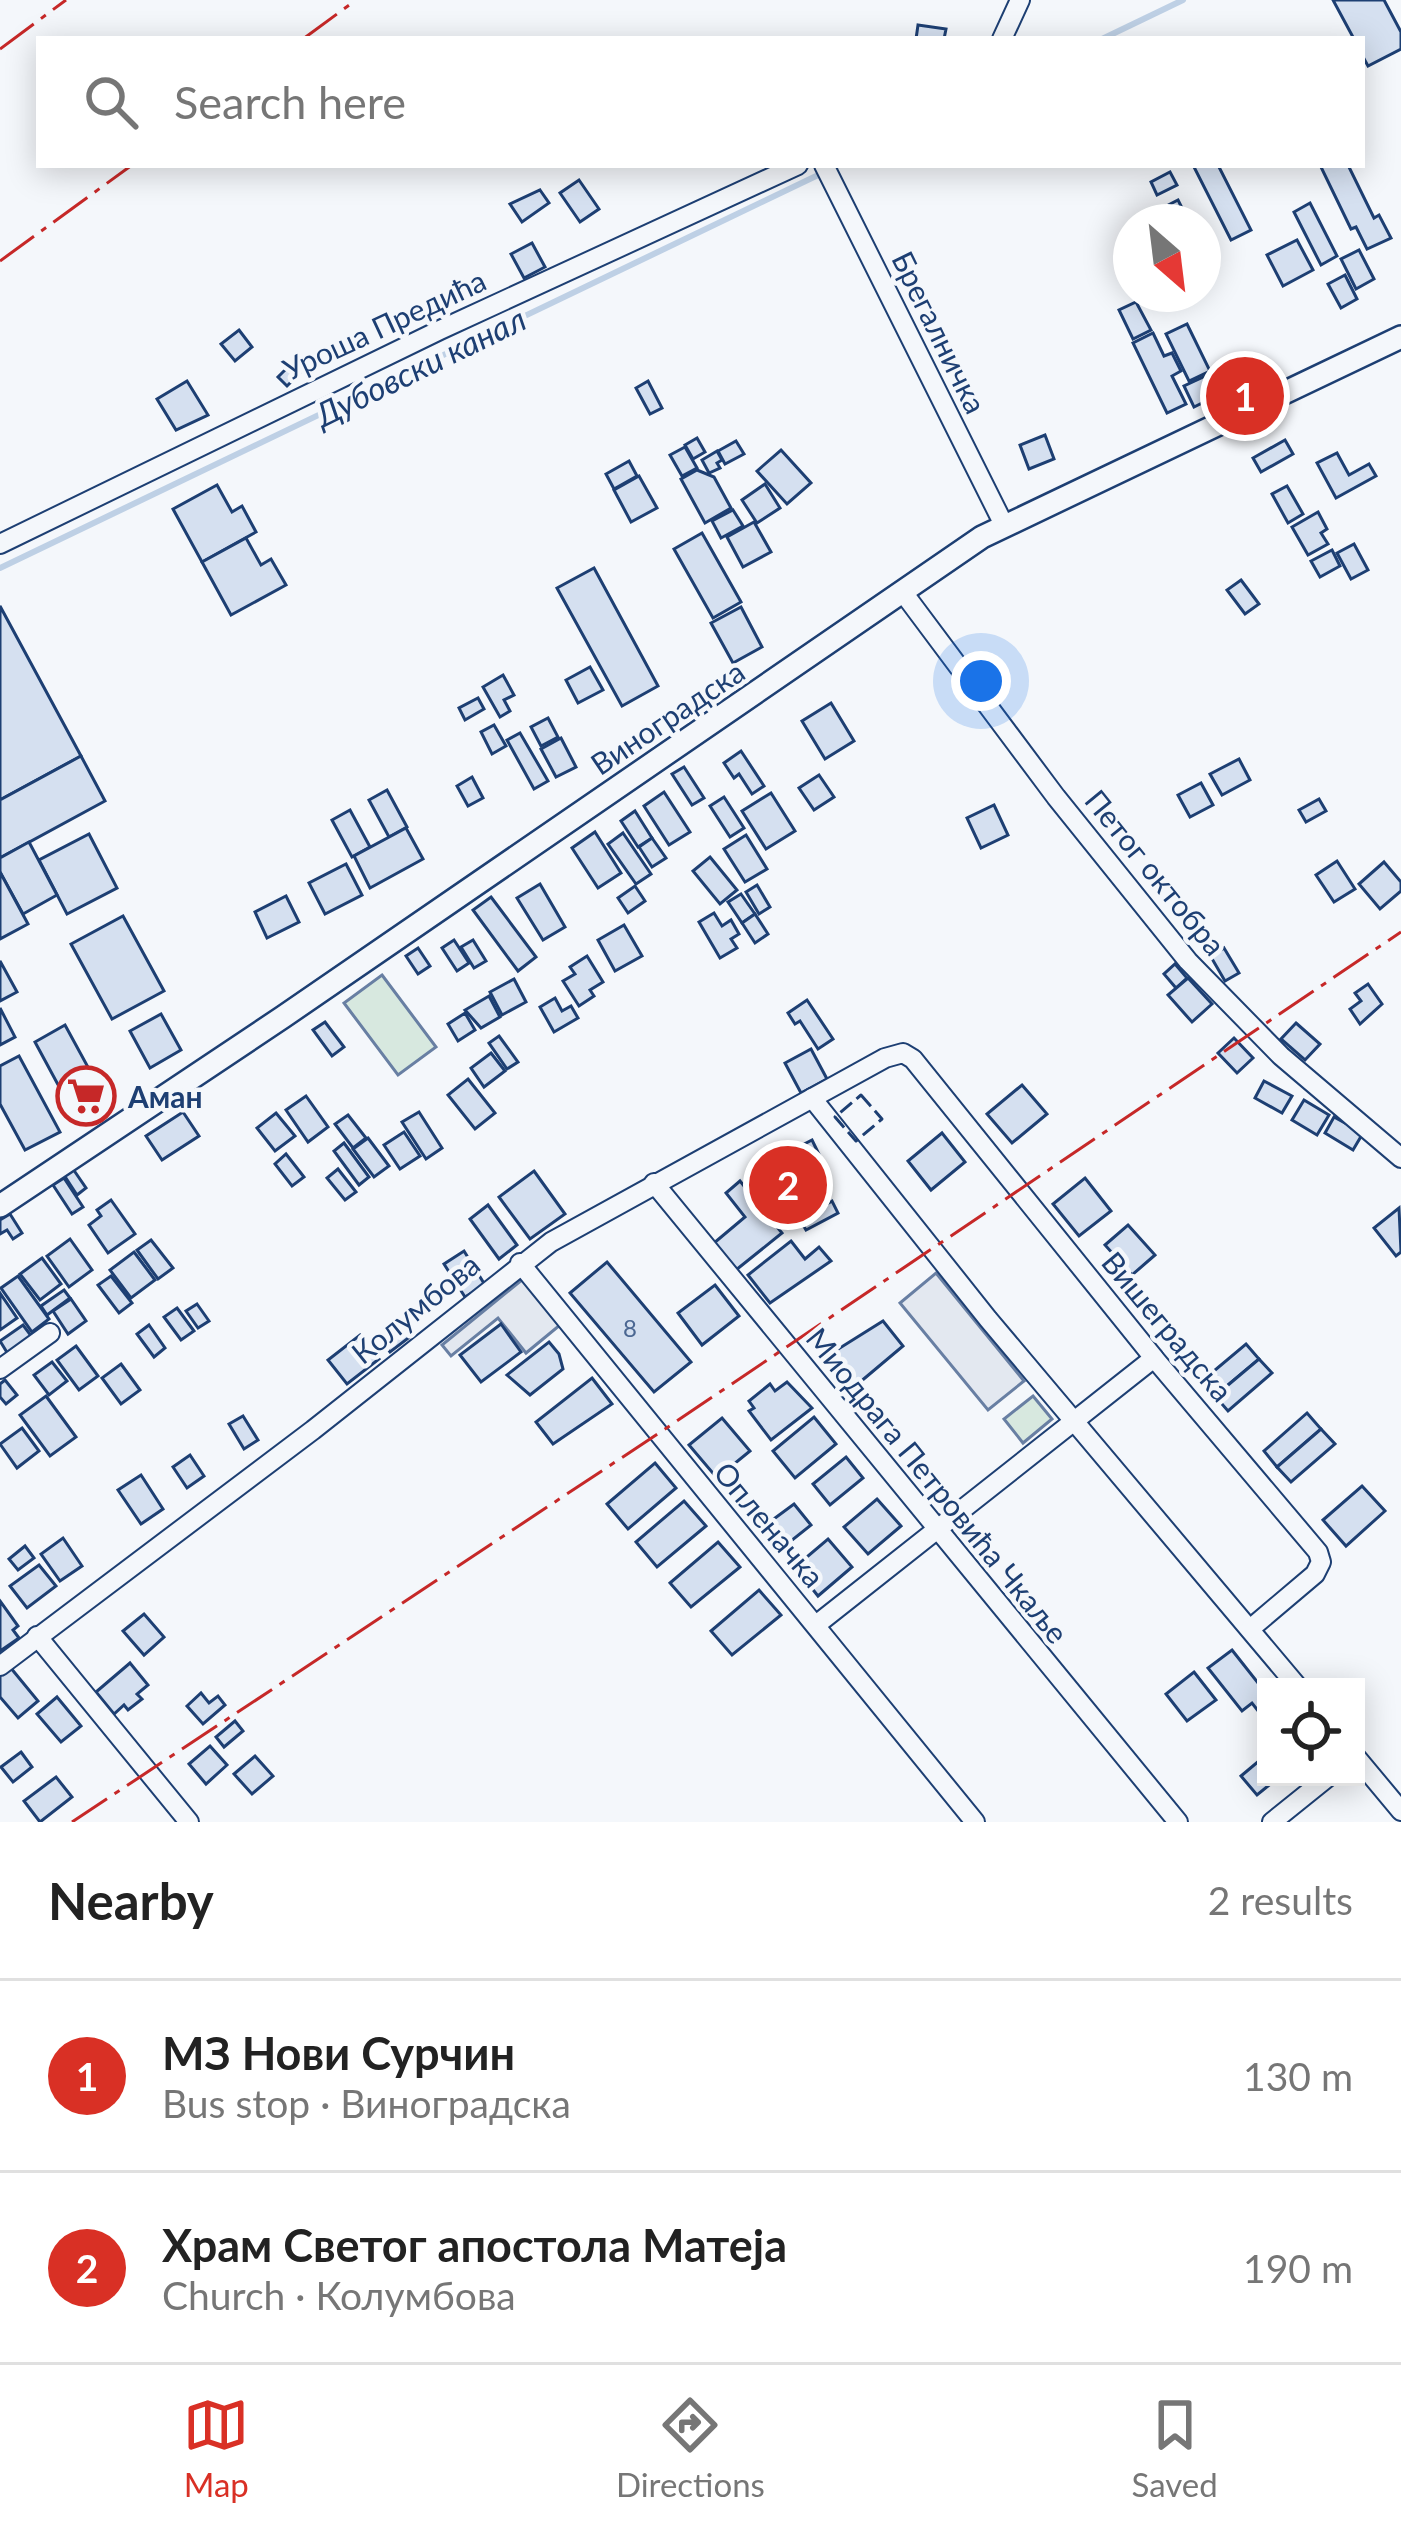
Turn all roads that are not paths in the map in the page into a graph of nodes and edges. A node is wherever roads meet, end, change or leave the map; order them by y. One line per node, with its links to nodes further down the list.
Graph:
1 (1020, 0): 2 (street)
2 (1002, 36)
3 (791, 168): 7 (street, Уроша Предића)
4 (826, 168): 6 (street, Брегалничка)
5 (1401, 337): 6 (street, Виноградска)
6 (1004, 525): 8 (street, Виноградска)
7 (0, 544)
8 (902, 591): 11 (street, Петог октобра); 13 (street, Виноградска)
9 (903, 1053): 10 (street, Колумбова); 16 (street, Вишеградска)
10 (812, 1098): 12 (street, Колумбова); 18 (street)
11 (1401, 1158)
12 (654, 1183): 14 (street, Колумбова); 19 (street, Миодрага Петровића Чкаље)
13 (0, 1206)
14 (520, 1263): 20 (street, Опленачка); 22 (street, Колумбова)
15 (50, 1333): 17 (street)
16 (1154, 1358): 18 (street); 21 (street, Вишеградска)
17 (0, 1369)
18 (1074, 1423): 19 (street); 21 (street)
19 (936, 1532): 20 (street); 30 (street, Миодрага Петровића Чкаље)
20 (816, 1625): 29 (street, Опленачка)
21 (1250, 1629): 24 (street)
22 (38, 1636): 23 (street, Колумбова); 28 (street)
23 (0, 1666)
24 (1291, 1678)
25 (1365, 1768): 27 (street)
26 (1317, 1786): 31 (street)
27 (1401, 1811)
28 (189, 1822)
29 (975, 1822)
30 (1178, 1822)
31 (1272, 1822)

